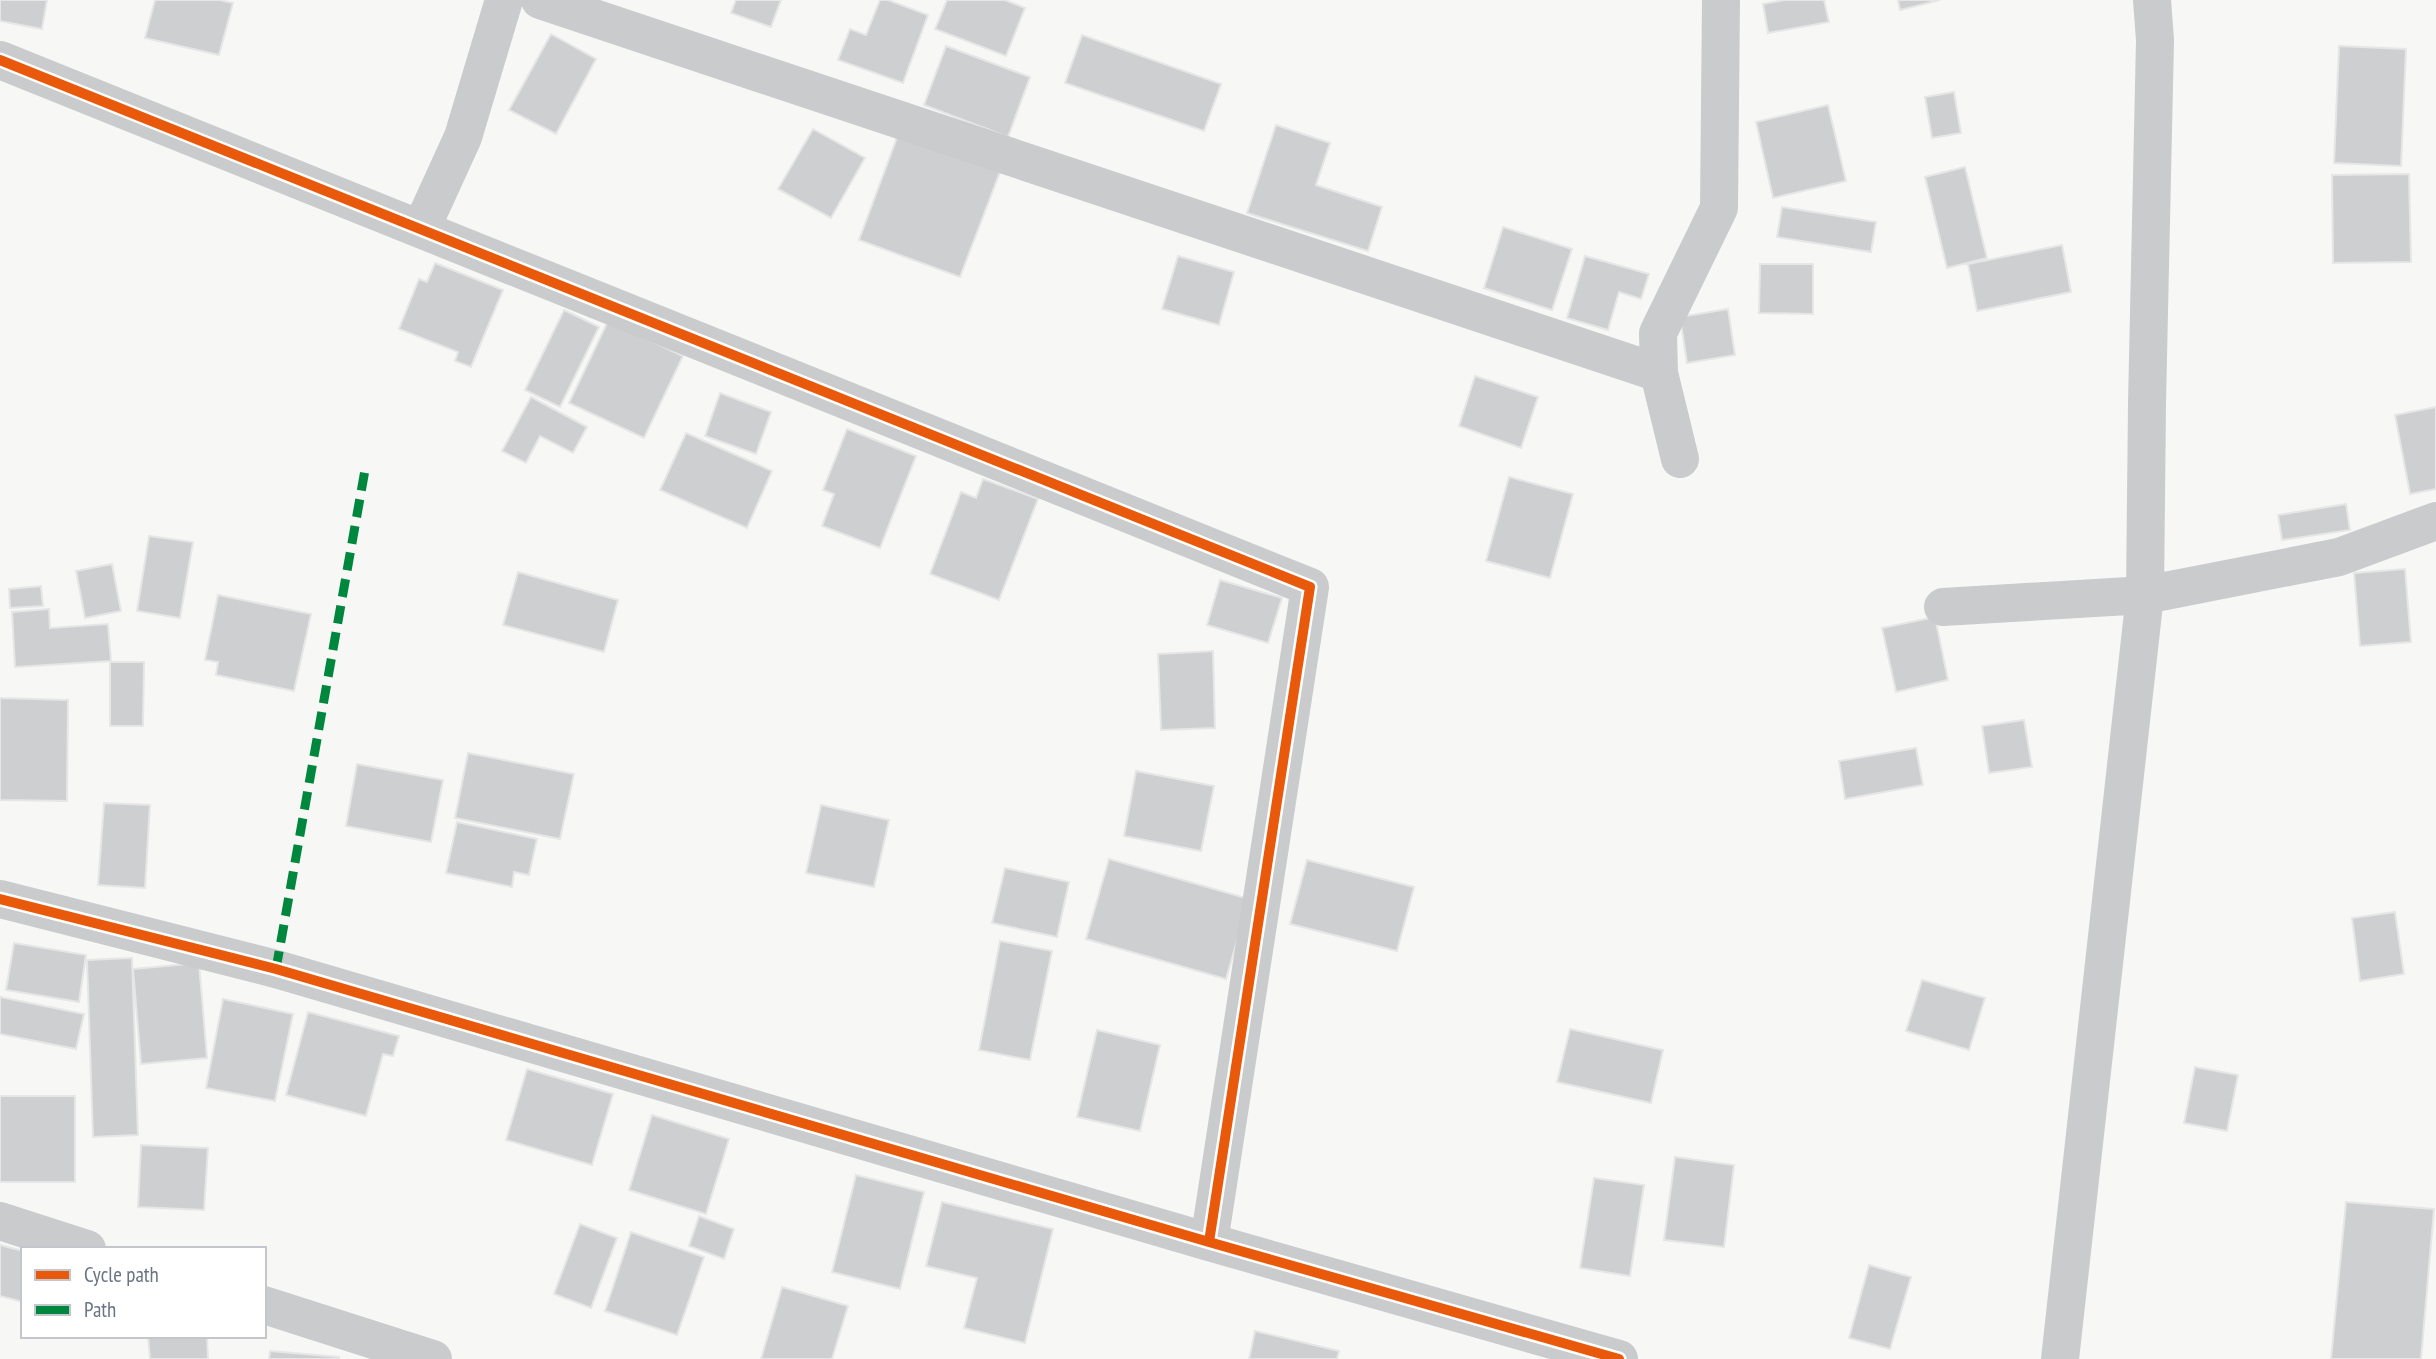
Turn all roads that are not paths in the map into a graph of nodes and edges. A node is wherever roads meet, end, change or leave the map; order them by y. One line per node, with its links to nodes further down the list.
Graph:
1 (504, 0): 6 (street)
2 (540, 0): 7 (street)
3 (1721, 0): 7 (street)
4 (2152, 0): 10 (street)
5 (0, 60): 6 (street)
6 (421, 229): 14 (street)
7 (1659, 373): 8 (street)
8 (1680, 459)
9 (2436, 521): 10 (street)
10 (2145, 595): 11 (street); 19 (street)
11 (1943, 607)
12 (0, 899): 14 (street)
13 (0, 1221): 15 (street)
14 (1209, 1242): 18 (street)
15 (81, 1247)
16 (266, 1306): 17 (street)
17 (433, 1359)
18 (1619, 1359)
19 (2060, 1359)

